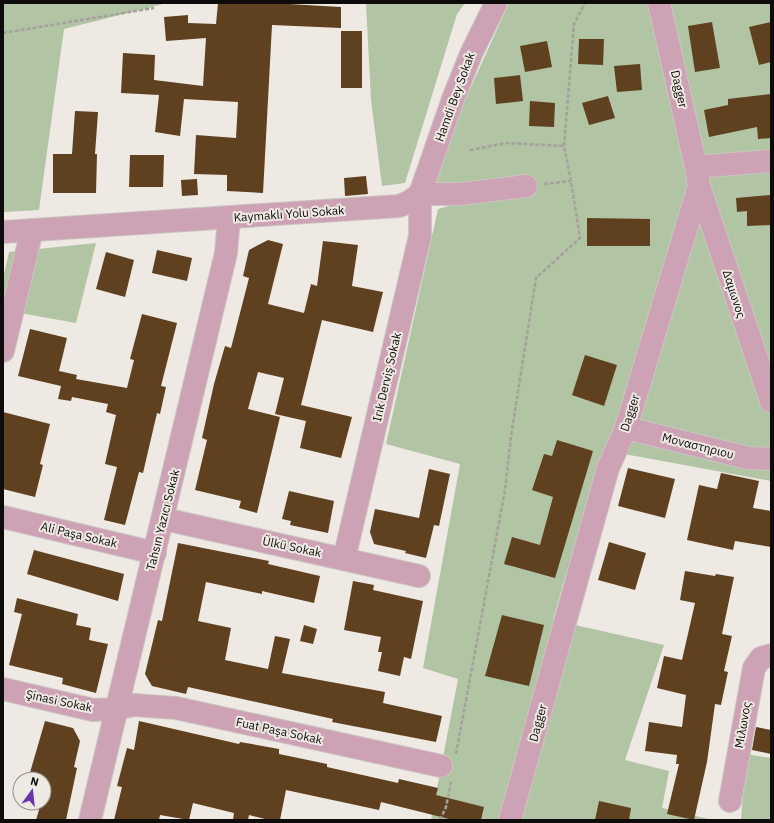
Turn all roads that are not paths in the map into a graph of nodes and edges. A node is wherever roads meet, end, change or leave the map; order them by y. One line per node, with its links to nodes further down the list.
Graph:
1 (496, 3): 6 (street, Hamdi Bey Sokak)
2 (659, 3): 4 (street, Dagger)
3 (771, 161): 4 (street)
4 (698, 177): 11 (street, Δαμωνος); 12 (street, Dagger)
5 (526, 186): 6 (street)
6 (420, 194): 7 (street, Kaymaklı Yolu Sokak); 17 (street, Irık Derviş Sokak)
7 (229, 218): 8 (street, Kaymaklı Yolu Sokak); 15 (street, Tahsın Yazıcı Sokak)
8 (32, 230): 9 (street, Kaymaklı Yolu Sokak); 10 (street)
9 (3, 232)
10 (3, 351)
11 (771, 401)
12 (626, 428): 13 (street, Μοναστηριου); 25 (street, Dagger)
13 (771, 459)
14 (3, 517): 16 (street, Ali Paşa Sokak)
15 (164, 519): 16 (street, Tahsın Yazıcı Sokak); 17 (street, Ülkü Sokak)
16 (155, 553): 21 (street, Tahsın Yazıcı Sokak)
17 (344, 559): 18 (street, Ülkü Sokak)
18 (420, 576)
19 (769, 655): 23 (street, Μιλωνος)
20 (3, 689): 21 (street, Şinasi Sokak)
21 (116, 709): 22 (street, Fuat Paşa Sokak); 24 (street, Tahsın Yazıcı Sokak)
22 (449, 768)
23 (730, 801)
24 (90, 820)
25 (510, 820)

